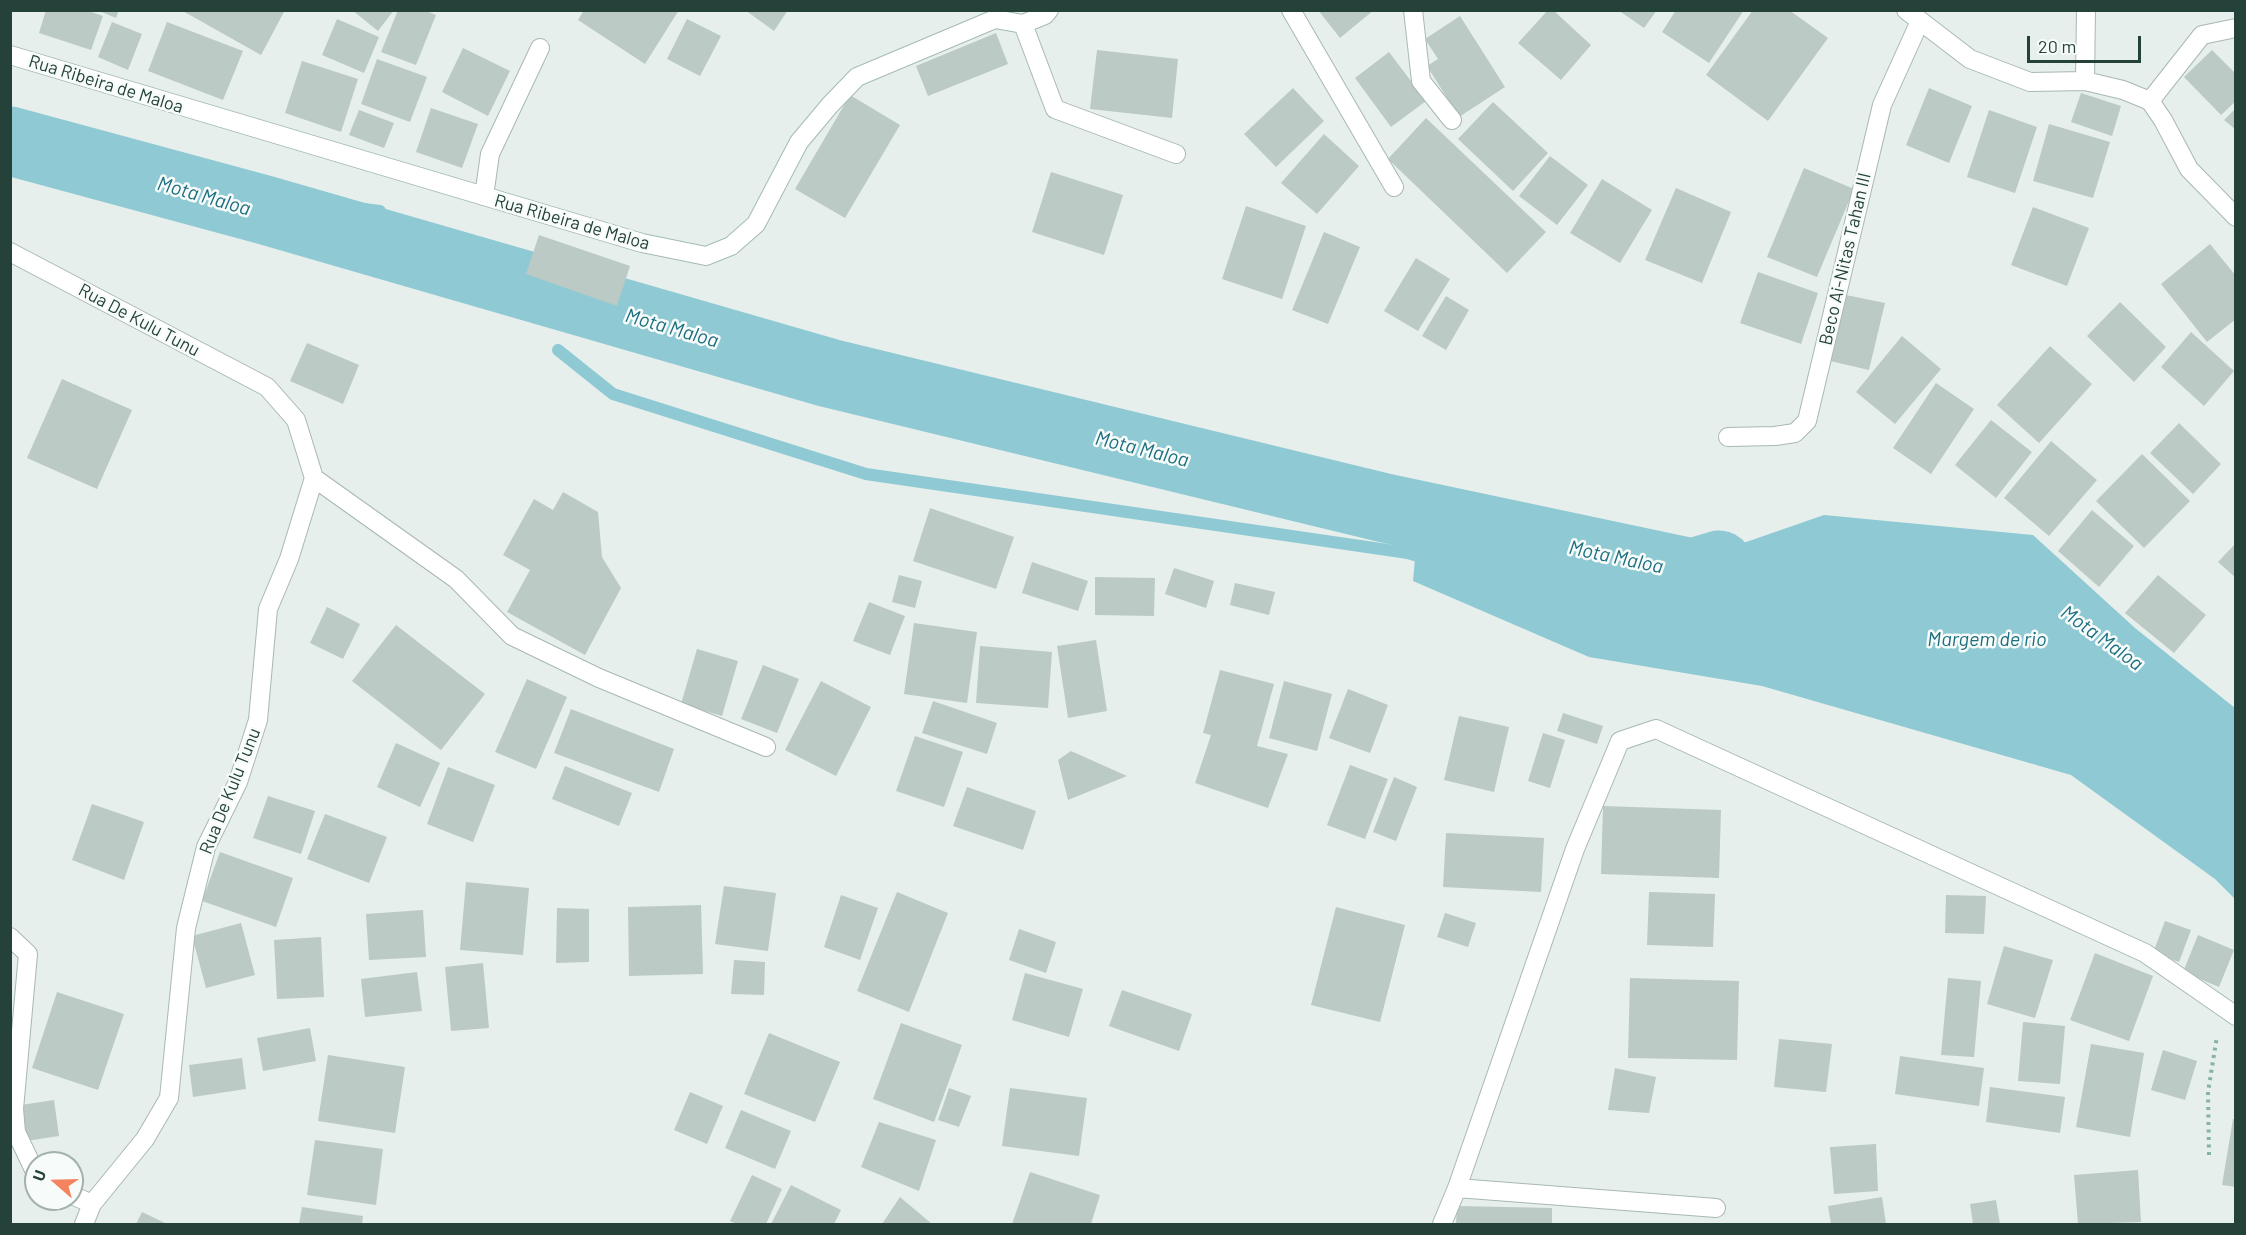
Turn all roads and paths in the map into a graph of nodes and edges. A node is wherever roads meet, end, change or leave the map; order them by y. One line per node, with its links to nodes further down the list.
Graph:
1 (1049, 10): 6 (street)
2 (1291, 10): 14 (street)
3 (1413, 10): 12 (street)
4 (2086, 10): 10 (street)
5 (1913, 16): 10 (street); 18 (street, Beco Ai-Nitas Tahan III)
6 (1023, 24): 13 (street); 15 (street, Rua Ribeira de Maloa)
7 (2235, 28): 11 (street)
8 (540, 48): 15 (street)
9 (10, 56): 15 (street, Rua Ribeira de Maloa)
10 (2085, 81): 11 (street)
11 (2150, 101): 16 (street)
12 (1452, 120)
13 (1176, 154)
14 (1394, 187)
15 (484, 196)
16 (2235, 216)
17 (10, 252): 19 (street, Rua De Kulu Tunu)
18 (1728, 437)
19 (314, 478): 20 (street); 27 (street, Rua De Kulu Tunu)
20 (766, 747)
21 (10, 937): 23 (street)
22 (2229, 1011): 24 (path); 25 (street)
23 (25, 1151)
24 (2209, 1155)
25 (1457, 1188): 28 (street); 30 (street)
26 (84, 1200): 27 (street)
27 (92, 1204): 29 (street, Rua De Kulu Tunu)
28 (1716, 1208)
29 (84, 1224)
30 (1442, 1224)

